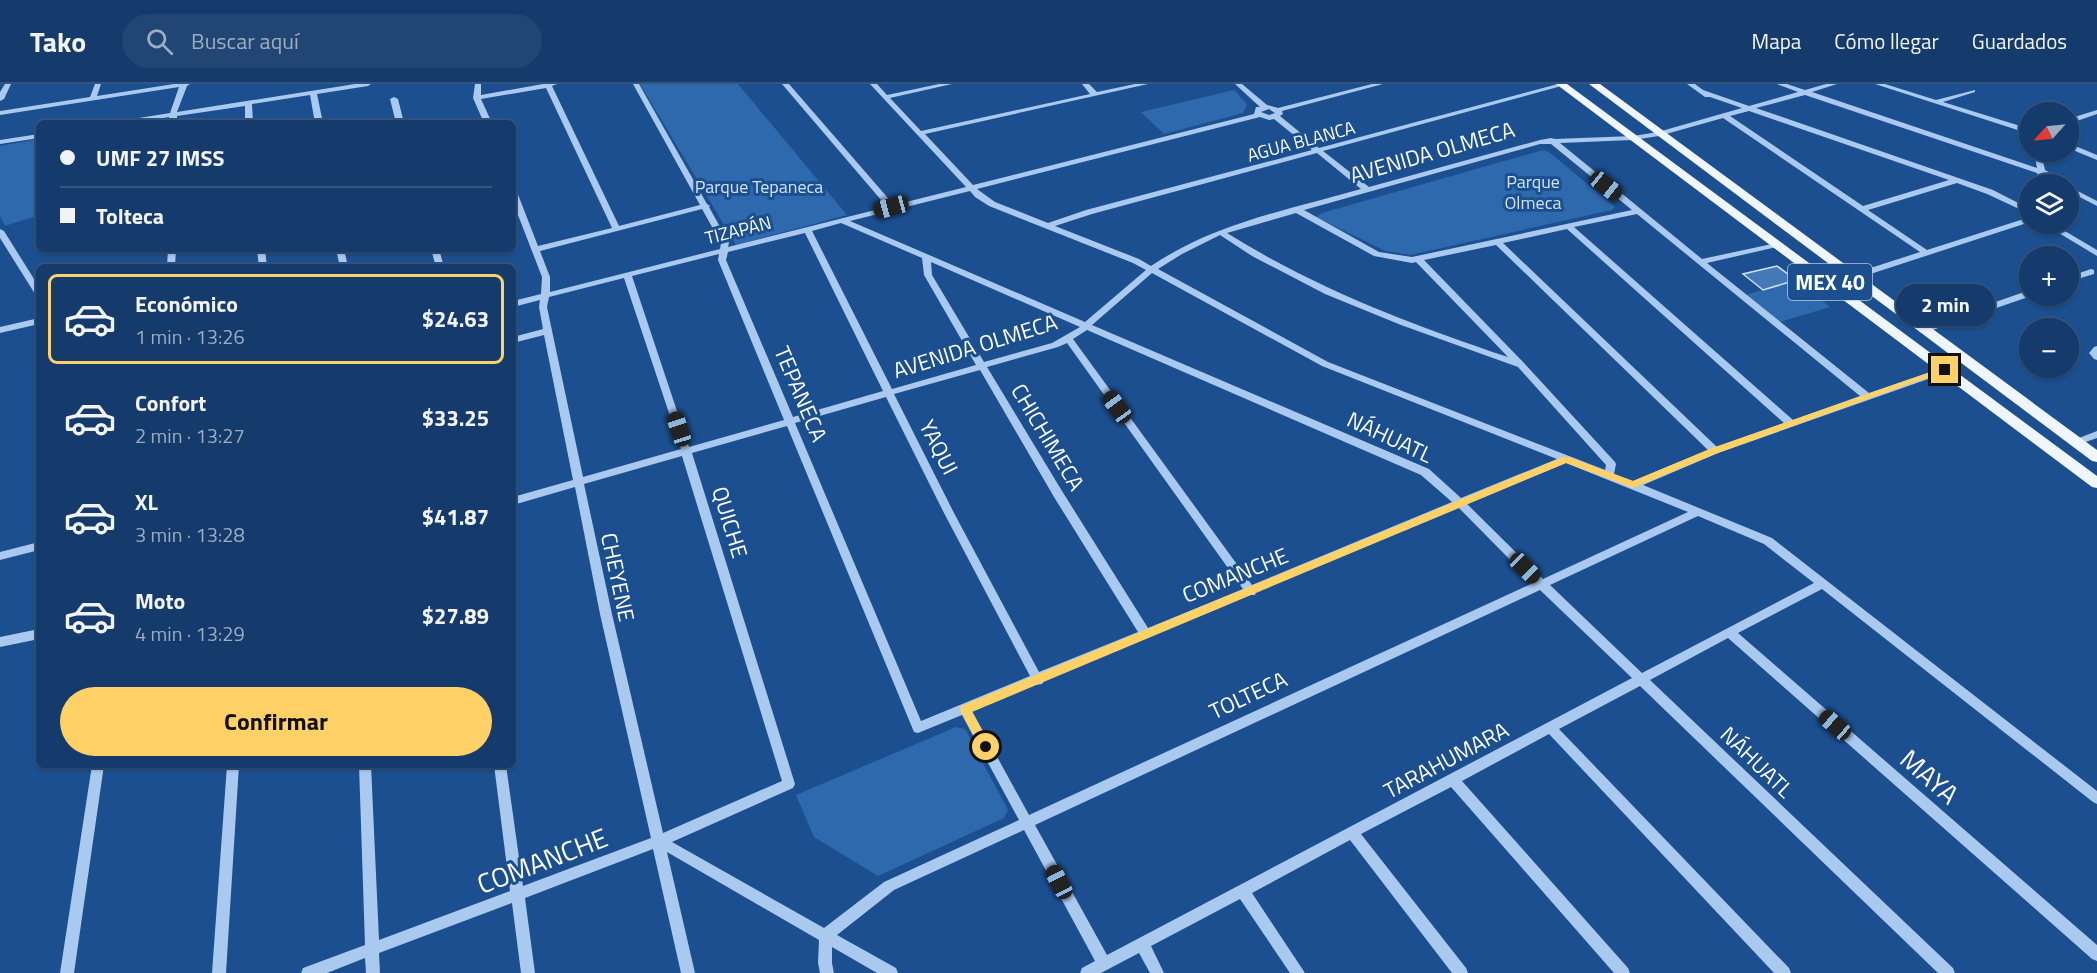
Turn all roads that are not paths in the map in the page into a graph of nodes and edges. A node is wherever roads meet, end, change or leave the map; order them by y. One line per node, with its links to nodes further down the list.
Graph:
1 (8, 84): 29 (street)
2 (98, 84): 27 (street)
3 (185, 84): 27 (street); 41 (street)
4 (368, 84): 23 (street)
5 (478, 84): 28 (street)
6 (551, 84): 28 (street); 75 (street)
7 (636, 84): 65 (street, TEPANECA)
8 (784, 84): 67 (street)
9 (873, 84): 26 (street)
10 (950, 84): 26 (street)
11 (1085, 84): 25 (street)
12 (1144, 84): 25 (street)
13 (1238, 84): 33 (street)
14 (1380, 84): 37 (street)
15 (1562, 84): 50 (main road, MEX 40); 54 (street, AGUA BLANCA)
16 (1594, 84): 48 (main road, MEX 40)
17 (1690, 84): 22 (street)
18 (1780, 84): 24 (street)
19 (1834, 84): 24 (street, AVENIDA OLMECA)
20 (1878, 84): 31 (street)
21 (1973, 91): 31 (street)
22 (1702, 92): 34 (street); 38 (street)
23 (314, 93): 32 (street); 43 (street)
24 (1804, 93): 34 (street, AVENIDA OLMECA); 57 (street)
25 (1095, 95): 47 (street)
26 (886, 97): 47 (street)
27 (93, 98): 36 (street)
28 (477, 98): 45 (street)
29 (0, 99)
30 (394, 99): 44 (street)
31 (1936, 102): 46 (street)
32 (248, 103): 41 (street); 42 (street)
33 (1265, 107): 37 (street); 39 (street)
34 (1751, 108): 38 (street, AVENIDA OLMECA); 59 (street)
35 (2097, 112): 40 (street)
36 (0, 113)
37 (1277, 113): 39 (street); 54 (street)
38 (1728, 114): 48 (street, AVENIDA OLMECA); 68 (street)
39 (1259, 115): 60 (street, TIZAPÁN)
40 (2079, 118)
41 (173, 119)
42 (249, 120)
43 (318, 120)
44 (399, 120)
45 (487, 120)
46 (2019, 128)
47 (921, 133): 60 (street)
48 (1659, 134): 50 (street, AVENIDA OLMECA); 93 (main road, MEX 40)
49 (36, 136): 52 (street)
50 (1633, 138): 51 (street, AVENIDA OLMECA); 81 (main road, MEX 40)
51 (1551, 140): 61 (street, AVENIDA OLMECA); 70 (street)
52 (0, 142)
53 (2079, 150): 55 (street)
54 (1318, 152): 61 (street); 73 (street, AGUA BLANCA)
55 (2097, 158)
56 (2040, 162): 57 (street)
57 (2042, 172): 58 (street)
58 (2046, 174)
59 (1955, 181): 66 (street); 68 (street)
60 (971, 188): 67 (street, TIZAPÁN); 73 (street)
61 (1367, 190): 69 (street, AVENIDA OLMECA)
62 (2079, 194): 64 (street)
63 (516, 199): 82 (street, CHEYENE)
64 (2097, 204)
65 (706, 206): 75 (street); 83 (street, TEPANECA)
66 (2019, 206)
67 (891, 207): 71 (street, TIZAPÁN)
68 (1863, 209): 84 (street)
69 (1297, 210): 78 (street, AVENIDA OLMECA); 87 (street)
70 (1638, 211): 74 (street); 88 (street)
71 (840, 220): 76 (street, TIZAPÁN); 86 (street, NÁHUATL)
72 (2019, 222): 84 (street)
73 (1048, 226): 89 (street)
74 (1568, 226): 80 (street); 111 (street)
75 (616, 228): 82 (street)
76 (807, 229): 83 (street, TIZAPÁN); 108 (street, YAQUI)
77 (0, 231): 94 (street)
78 (1220, 232): 89 (street, AVENIDA OLMECA); 105 (street)
79 (2064, 234): 85 (street)
80 (1499, 243): 87 (street); 115 (street)
81 (1778, 244): 88 (street); 107 (main road, MEX 40)
82 (537, 249): 95 (street, CHEYENE)
83 (723, 251): 91 (street, TIZAPÁN); 110 (street, TEPANECA)
84 (1925, 252): 93 (street)
85 (2097, 255)
86 (926, 256): 99 (street, NÁHUATL); 106 (street, CHICHIMECA)
87 (1419, 260): 105 (street)
88 (1700, 262): 109 (street)
89 (1152, 270): 99 (street, AVENIDA OLMECA); 117 (street)
90 (2091, 272): 92 (street)
91 (627, 274): 95 (street, TIZAPÁN); 114 (street, QUICHE)
92 (2079, 276)
93 (1852, 277): 101 (main road, MEX 40)
94 (36, 289)
95 (544, 296): 97 (street, TIZAPÁN); 102 (street, CHEYENE)
96 (2019, 297): 101 (street)
97 (516, 303)
98 (36, 322): 100 (street)
99 (1088, 326): 104 (street, AVENIDA OLMECA); 123 (street, NÁHUATL)
100 (0, 330)
101 (1924, 330): 113 (main road, MEX 40)
102 (548, 331): 103 (street); 119 (street, CHEYENE)
103 (516, 339)
104 (1069, 339): 106 (street, AVENIDA OLMECA); 129 (street)
105 (1521, 365): 118 (street)
106 (982, 366): 108 (street, AVENIDA OLMECA); 130 (street, CHICHIMECA)
107 (1945, 370): 109 (street); 120 (main road, MEX 40)
108 (889, 393): 110 (street, AVENIDA OLMECA); 135 (street, YAQUI)
109 (1866, 397): 111 (street)
110 (791, 422): 114 (street, AVENIDA OLMECA); 137 (street, TEPANECA)
111 (1791, 424): 115 (street)
112 (2095, 437): 113 (street)
113 (2077, 442): 116 (main road, MEX 40)
114 (686, 451): 119 (street, AVENIDA OLMECA); 144 (street, QUICHE)
115 (1715, 451): 121 (street)
116 (2097, 457)
117 (1566, 459): 118 (street); 123 (street, COMANCHE)
118 (1609, 476): 121 (street)
119 (578, 483): 122 (street, AVENIDA OLMECA); 148 (street, CHEYENE)
120 (2097, 483)
121 (1633, 484): 124 (street)
122 (516, 500)
123 (1461, 504): 128 (street, NÁHUATL); 129 (street, COMANCHE)
124 (1698, 512): 127 (street); 128 (street, TOLTECA)
125 (36, 547): 126 (street)
126 (0, 556)
127 (1823, 583): 131 (street, TARAHUMARA); 145 (street)
128 (1541, 584): 134 (street, NÁHUATL); 146 (street, TOLTECA)
129 (1251, 592): 130 (street, COMANCHE)
130 (1146, 634): 135 (street, COMANCHE)
131 (1731, 634): 134 (street, TARAHUMARA); 154 (street, MAYA)
132 (36, 635): 133 (street)
133 (0, 642)
134 (1642, 679): 138 (street, TARAHUMARA); 170 (street, NÁHUATL)
135 (1038, 681): 136 (street, COMANCHE)
136 (965, 710): 137 (street, COMANCHE); 146 (street)
137 (918, 728)
138 (1551, 728): 143 (street, TARAHUMARA); 169 (street)
139 (98, 768): 156 (street)
140 (233, 768): 157 (street)
141 (364, 768): 153 (street)
142 (500, 768): 150 (street)
143 (1453, 780): 147 (street, TARAHUMARA); 168 (street)
144 (789, 784): 148 (street, COMANCHE)
145 (2097, 798)
146 (1026, 820): 151 (street, TOLTECA); 155 (street)
147 (1352, 833): 149 (street, TARAHUMARA); 167 (street)
148 (659, 841): 150 (street, COMANCHE); 151 (street); 161 (street, CHEYENE)
149 (1243, 891): 152 (street, TARAHUMARA); 166 (street)
150 (516, 896): 153 (street, COMANCHE); 160 (street)
151 (826, 935): 162 (street); 163 (street)
152 (1142, 944): 155 (street, TARAHUMARA); 165 (street)
153 (372, 949): 158 (street, COMANCHE); 159 (street)
154 (2097, 954)
155 (1104, 964): 164 (street, TARAHUMARA)
156 (67, 973)
157 (219, 973)
158 (308, 973)
159 (373, 973)
160 (528, 973)
161 (688, 973)
162 (827, 973)
163 (891, 973)
164 (1087, 973)
165 (1157, 973)
166 (1298, 973)
167 (1461, 973)
168 (1623, 973)
169 (1784, 973)
170 (1948, 973)

